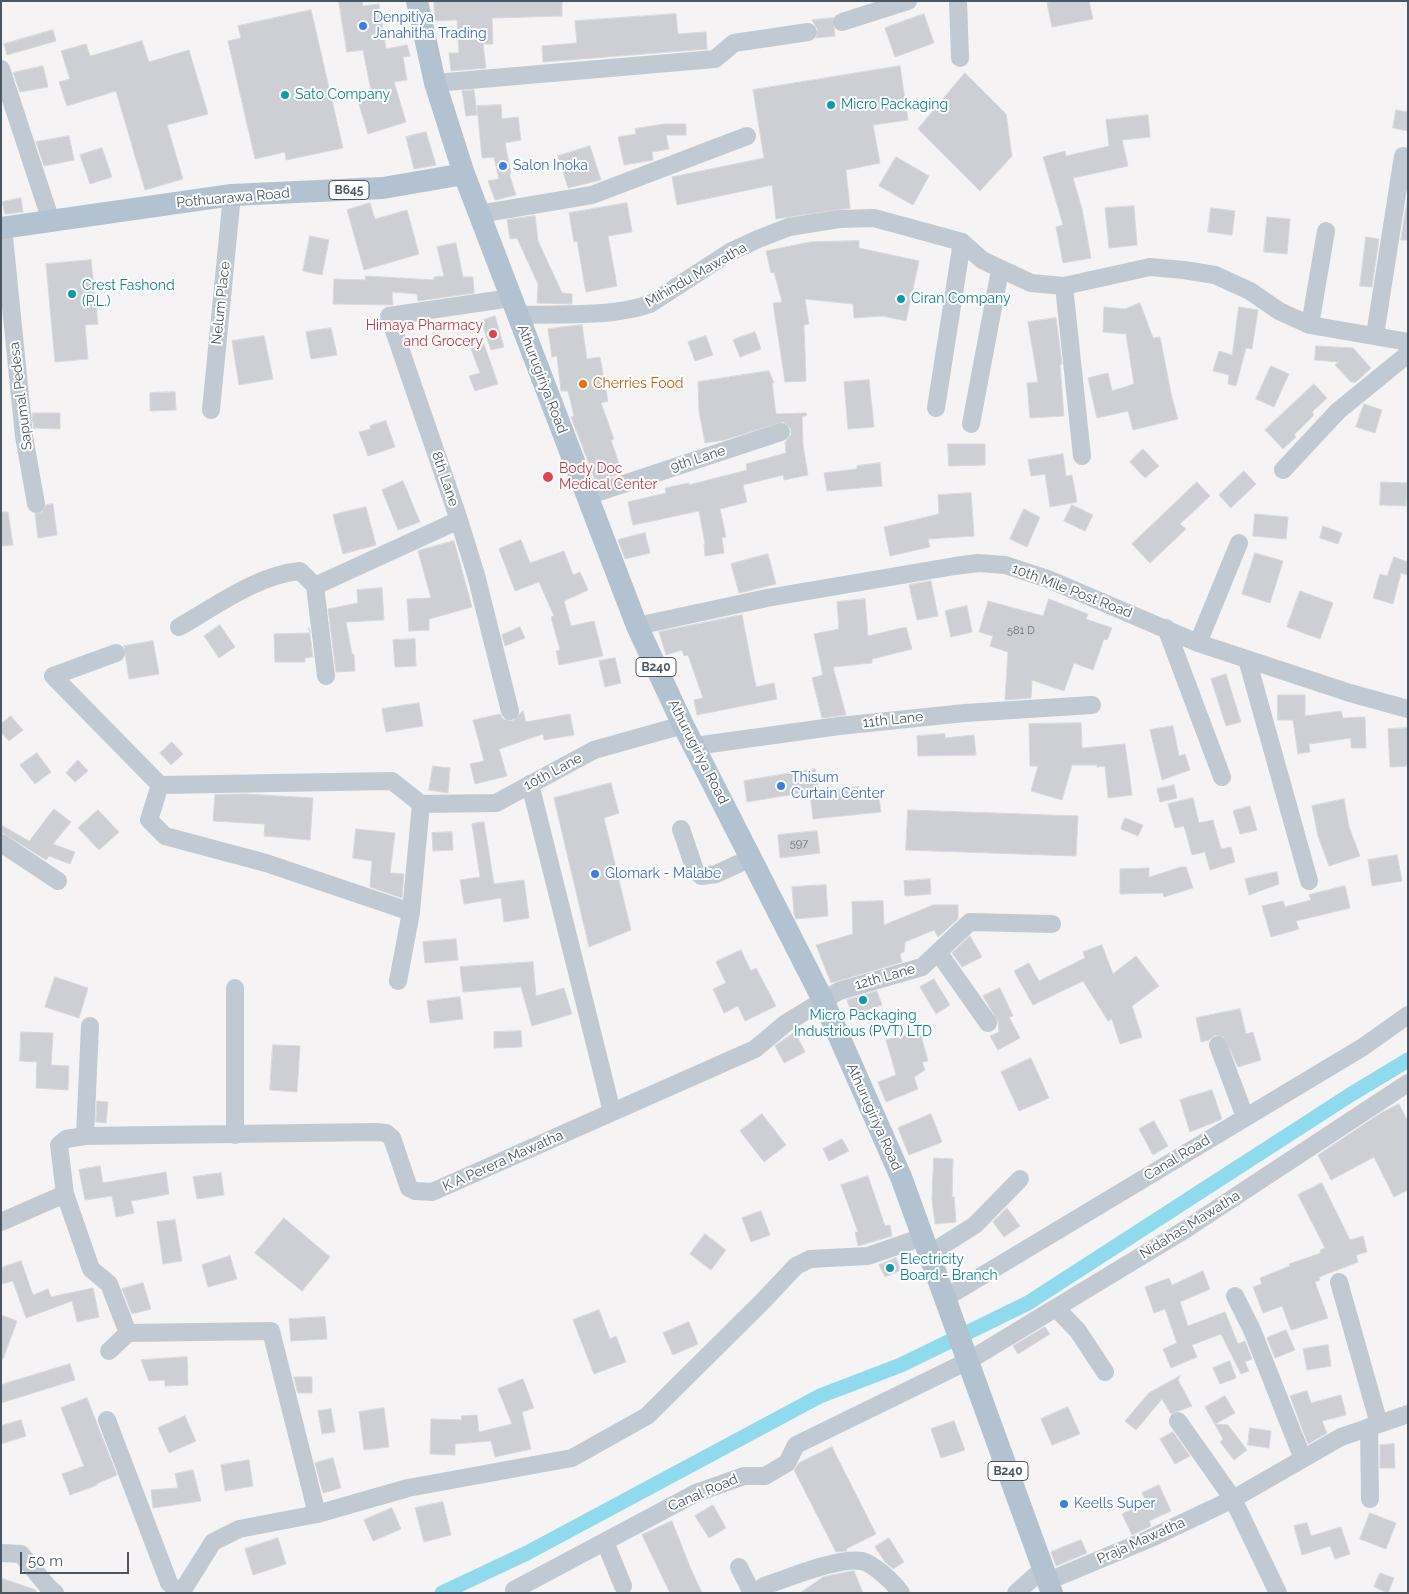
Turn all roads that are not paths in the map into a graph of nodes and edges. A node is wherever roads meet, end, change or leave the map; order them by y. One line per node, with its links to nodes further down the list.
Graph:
1 (416, 1): 8 (main road, Athurugiriya Road / B240)
2 (908, 1): 4 (street)
3 (958, 1): 6 (street)
4 (842, 22)
5 (808, 32): 8 (street)
6 (960, 58)
7 (1, 69): 14 (street)
8 (435, 82): 11 (main road, Athurugiriya Road / B240)
9 (747, 136): 13 (street)
10 (1403, 156): 22 (street)
11 (464, 174): 12 (main road, Pothuarawa Road / B645); 13 (main road, Athurugiriya Road / B240)
12 (232, 195): 14 (main road, Pothuarawa Road / B645); 25 (street, Nelum Place)
13 (479, 214): 20 (main road, Athurugiriya Road / B240)
14 (51, 221): 15 (main road, Pothuarawa Road / B645)
15 (2, 228): 31 (street, Sapumal Pedesa)
16 (1326, 231): 21 (street)
17 (962, 242): 18 (street, Mihindu Mawatha); 20 (street, Mihindu Mawatha); 24 (street)
18 (1000, 270): 19 (street, Mihindu Mawatha); 26 (street)
19 (1064, 286): 21 (street, Mihindu Mawatha); 28 (street)
20 (514, 306): 30 (main road, Athurugiriya Road / B240); 32 (street, 8th Lane)
21 (1310, 325): 22 (street, Mihindu Mawatha)
22 (1375, 335): 23 (street, Mihindu Mawatha)
23 (1408, 344): 29 (street)
24 (936, 408)
25 (210, 410)
26 (971, 424)
27 (781, 432): 30 (street, 9th Lane)
28 (1082, 456)
29 (1283, 470)
30 (587, 496): 35 (main road, Athurugiriya Road / B240)
31 (36, 504)
32 (459, 520): 34 (street, 8th Lane); 44 (street)
33 (1239, 543): 38 (street)
34 (315, 586): 36 (street); 41 (street)
35 (637, 626): 37 (street, 10th Mile Post Road); 45 (main road, Athurugiriya Road / B240)
36 (179, 627)
37 (1166, 628): 38 (street, 10th Mile Post Road); 47 (street)
38 (1198, 643): 40 (street, 10th Mile Post Road)
39 (116, 654): 49 (street)
40 (1247, 659): 43 (street, 10th Mile Post Road); 55 (street)
41 (326, 676)
42 (1092, 705): 46 (street, 11th Lane)
43 (1408, 709)
44 (510, 710)
45 (683, 724): 46 (main road, Athurugiriya Road / B240); 48 (street, 10th Lane)
46 (695, 746): 53 (main road, Athurugiriya Road / B240)
47 (1222, 777)
48 (530, 784): 50 (street, 10th Lane); 67 (street)
49 (160, 785): 50 (street); 56 (street)
50 (422, 804): 56 (street)
51 (681, 829): 53 (street)
52 (1, 843): 54 (street)
53 (751, 858): 61 (main road, Athurugiriya Road / B240)
54 (58, 881)
55 (1309, 881)
56 (411, 912): 59 (street)
57 (1052, 924): 58 (street, 12th Lane)
58 (938, 952): 61 (street, 12th Lane); 63 (street)
59 (398, 981)
60 (235, 988): 69 (street)
61 (823, 1000): 67 (street, K A Perera Mawatha); 74 (main road, Athurugiriya Road / B240)
62 (1408, 1015): 68 (street, Canal Road)
63 (988, 1023)
64 (90, 1026): 70 (street)
65 (1218, 1045): 68 (street)
66 (1408, 1083): 78 (street, Nidahas Mawatha)
67 (612, 1112): 69 (street, K A Perera Mawatha)
68 (1245, 1117): 77 (street, Canal Road)
69 (235, 1135): 70 (street, K A Perera Mawatha)
70 (85, 1136): 72 (street, K A Perera Mawatha)
71 (1020, 1179): 74 (street)
72 (65, 1194): 73 (street); 79 (street, K A Perera Mawatha)
73 (1, 1222)
74 (926, 1245): 77 (main road, Athurugiriya Road / B240); 90 (street)
75 (1339, 1282): 86 (street)
76 (1235, 1296): 87 (street)
77 (947, 1304): 81 (main road, Athurugiriya Road / B240)
78 (1056, 1308): 81 (street, Nidahas Mawatha); 82 (street)
79 (128, 1333): 80 (street); 90 (street)
80 (109, 1351)
81 (966, 1355): 91 (street, Canal Road); 94 (main road, B240)
82 (1105, 1372)
83 (1408, 1414): 86 (street, Praja Mawatha)
84 (107, 1420): 98 (street)
85 (1178, 1421): 89 (street)
86 (1374, 1426): 87 (street, Praja Mawatha); 88 (street)
87 (1303, 1459): 89 (street, Praja Mawatha)
88 (1370, 1499)
89 (1233, 1500): 94 (street, Praja Mawatha); 102 (street)
90 (316, 1514): 98 (street)
91 (605, 1542): 95 (street); 96 (street, Canal Road)
92 (1, 1553): 97 (street)
93 (739, 1567): 99 (street)
94 (1048, 1581): 101 (street, Praja Mawatha)
95 (623, 1586)
96 (514, 1590)
97 (55, 1593)
98 (180, 1593)
99 (754, 1593): 100 (street)
100 (901, 1593)
101 (1016, 1593)
102 (1278, 1593)

